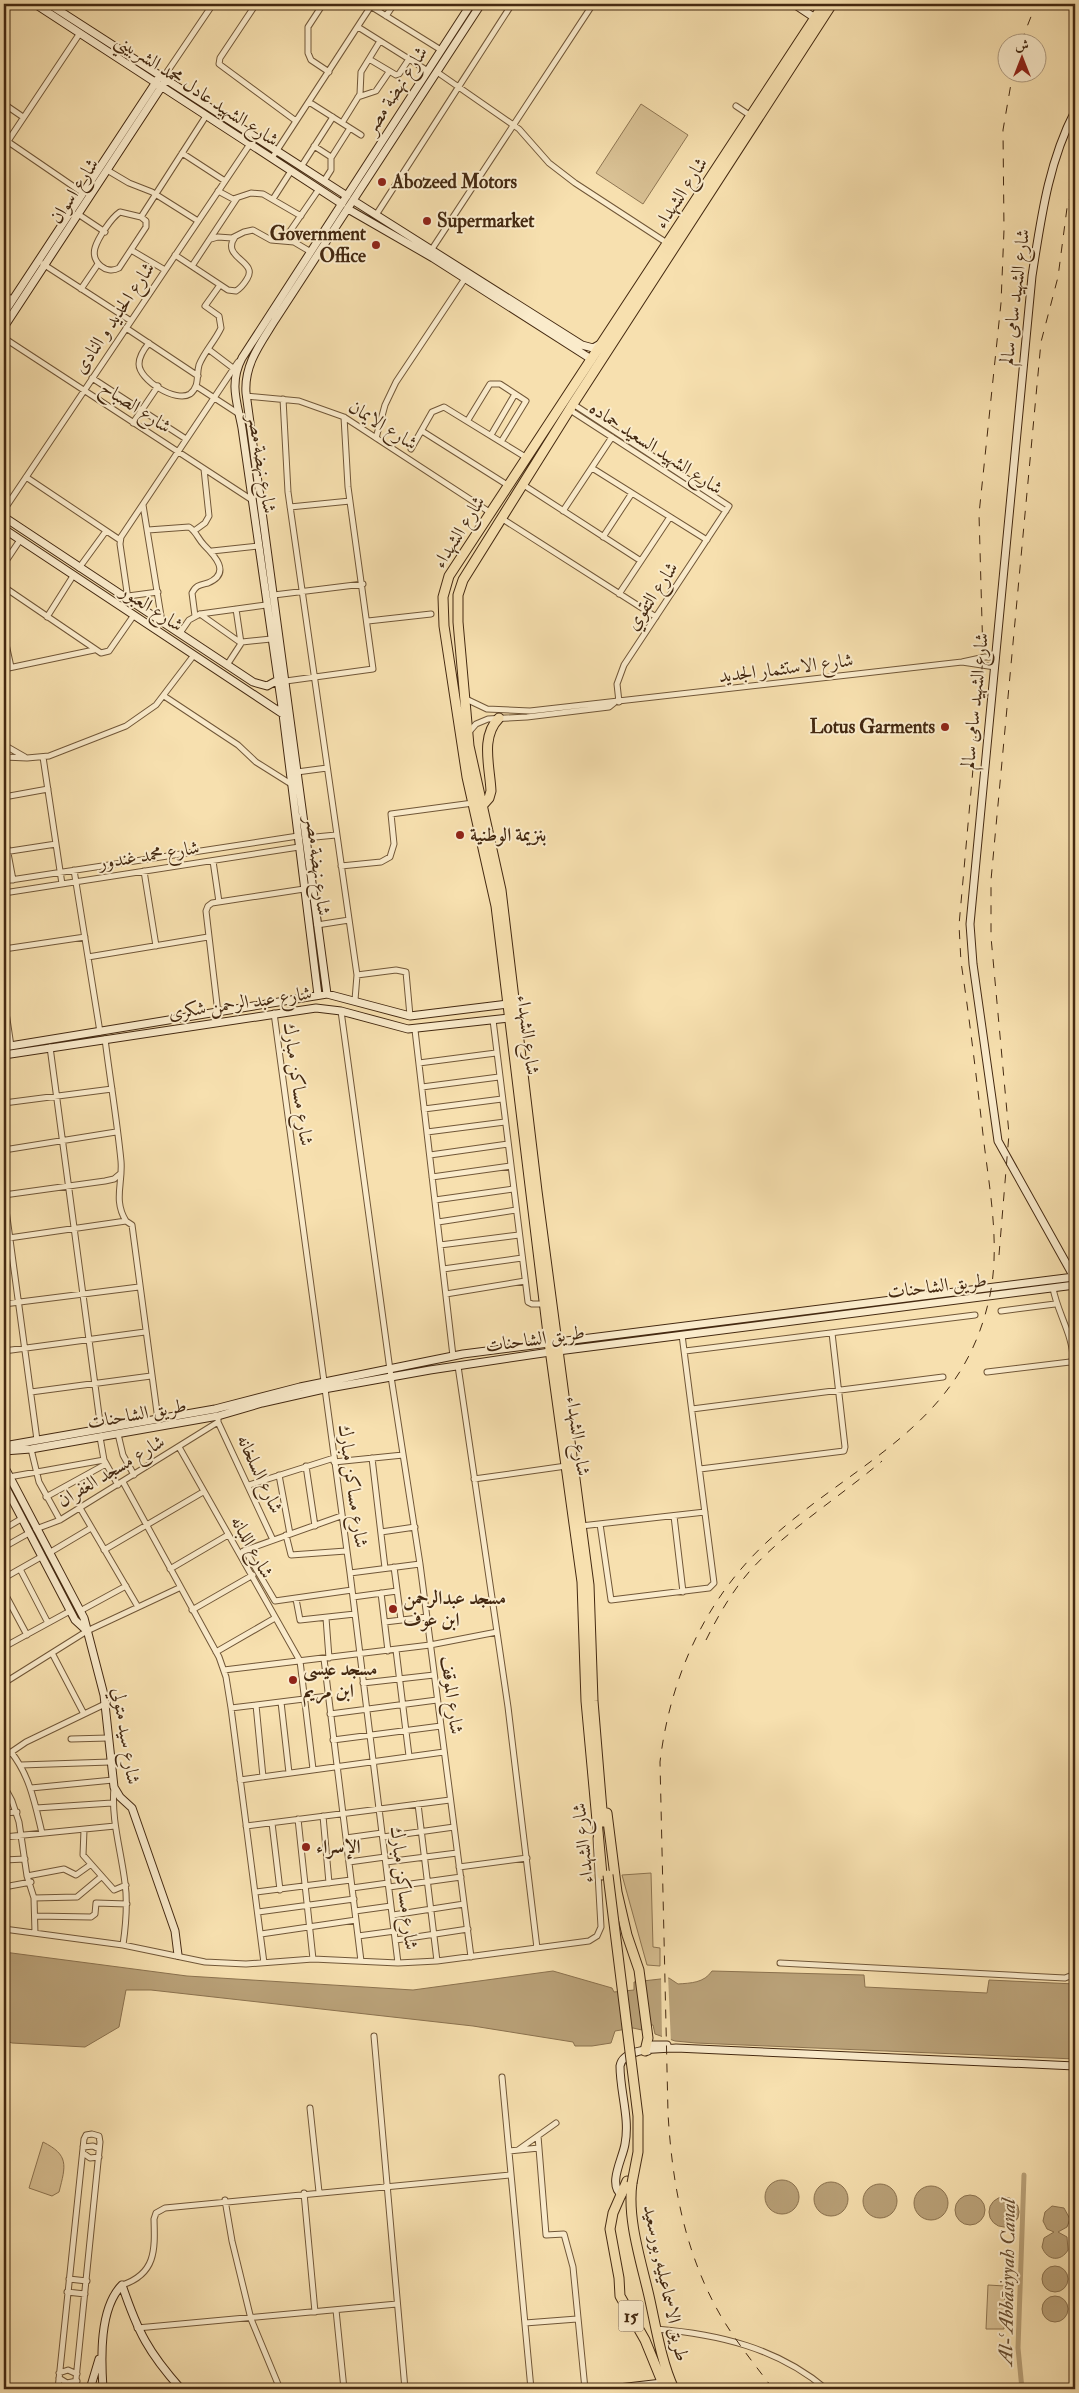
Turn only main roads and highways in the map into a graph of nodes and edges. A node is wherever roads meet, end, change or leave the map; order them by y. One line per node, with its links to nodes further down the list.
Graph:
1 (824, 4): 3 (highway, شارع الشهداء)
2 (832, 4): 3 (highway, شارع الشهداء)
3 (818, 19): 4 (highway, شارع الشهداء); 4 (highway, شارع الشهداء)
4 (640, 293): 5 (highway, شارع الشهداء)
5 (630, 309): 6 (highway, شارع الشهداء); 7 (highway, شارع الشهداء)
6 (457, 603): 7 (highway); 8 (highway, شارع الشهداء)
7 (443, 604): 9 (highway, شارع الشهداء)
8 (458, 622): 9 (highway); 11 (highway, شارع الشهداء)
9 (444, 626): 11 (highway, شارع الشهداء)
10 (499, 715): 11 (highway)
11 (477, 805): 12 (highway, شارع الشهداء); 12 (highway, شارع الشهداء)
12 (539, 1226): 13 (highway, شارع الشهداء); 13 (highway, شارع الشهداء)
13 (554, 1347): 14 (highway, شارع الشهداء); 15 (highway, شارع الشهداء)
14 (600, 1788): 15 (highway, شارع الشهداء); 16 (highway)
15 (605, 1875): 17 (highway, شارع الشهداء)
16 (649, 2049)
17 (630, 2182): 18 (highway, طريق الاسماعيليه, بورسعيد / 15); 19 (highway, طريق الاسماعيليه, بورسعيد / 15)
18 (663, 2386)
19 (674, 2389)

